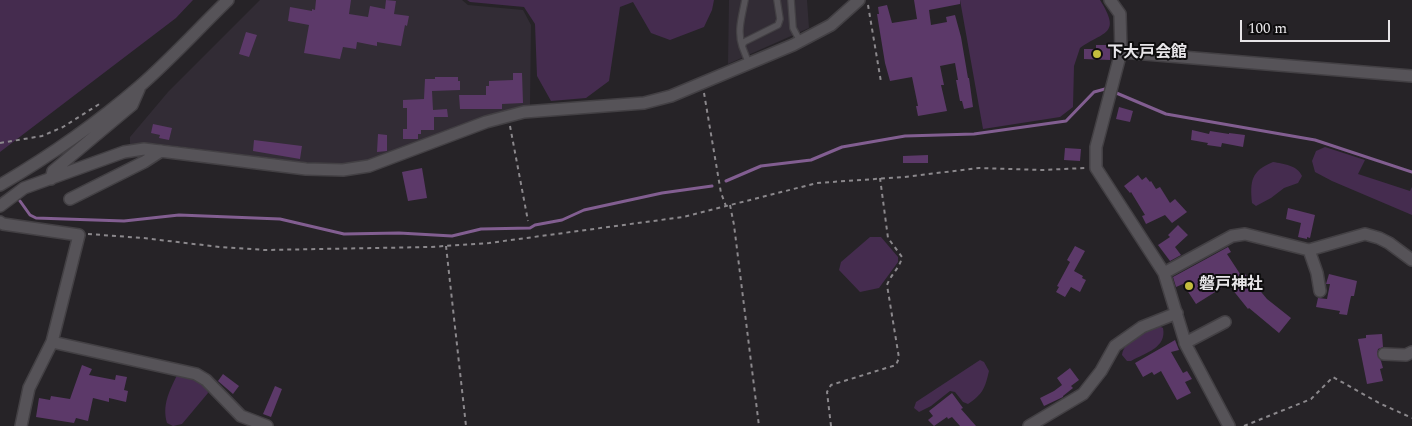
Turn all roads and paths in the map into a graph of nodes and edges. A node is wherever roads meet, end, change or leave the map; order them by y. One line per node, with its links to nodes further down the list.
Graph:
1 (228, 0): 15 (street)
2 (745, 0): 9 (lane)
3 (777, 0): 9 (lane)
4 (791, 0): 8 (lane)
5 (859, 0): 8 (street)
6 (867, 0): 13 (path)
7 (1110, 0): 10 (street)
8 (800, 41): 11 (street)
9 (742, 46): 11 (lane)
10 (1121, 52): 12 (street); 20 (street)
11 (749, 64): 14 (street)
12 (1412, 76)
13 (881, 82)
14 (700, 84): 17 (street); 27 (path)
15 (142, 85): 22 (street); 23 (street)
16 (101, 103): 18 (path)
17 (508, 116): 19 (street); 28 (path)
18 (0, 143)
19 (161, 151): 22 (street); 24 (street)
20 (1096, 168): 21 (path); 34 (street)
21 (880, 178): 25 (path); 48 (path)
22 (51, 179): 26 (street)
23 (0, 185)
24 (70, 199)
25 (730, 205): 27 (path); 47 (path)
26 (0, 206)
27 (726, 206): 31 (path)
28 (528, 221)
29 (0, 222): 30 (street)
30 (78, 235): 31 (path); 38 (street)
31 (446, 246): 46 (path)
32 (1309, 250): 33 (street); 34 (street); 35 (street)
33 (1412, 260)
34 (1164, 274): 36 (street)
35 (1320, 292)
36 (1177, 312): 39 (street); 49 (street)
37 (1226, 322): 39 (street)
38 (52, 342): 43 (street); 44 (street)
39 (1185, 343): 50 (street)
40 (1412, 352): 41 (street)
41 (1384, 354)
42 (1412, 418): 51 (path)
43 (239, 421): 45 (street)
44 (20, 426)
45 (267, 426)
46 (466, 426)
47 (759, 426)
48 (831, 426)
49 (1029, 426)
50 (1229, 426)
51 (1244, 426)

